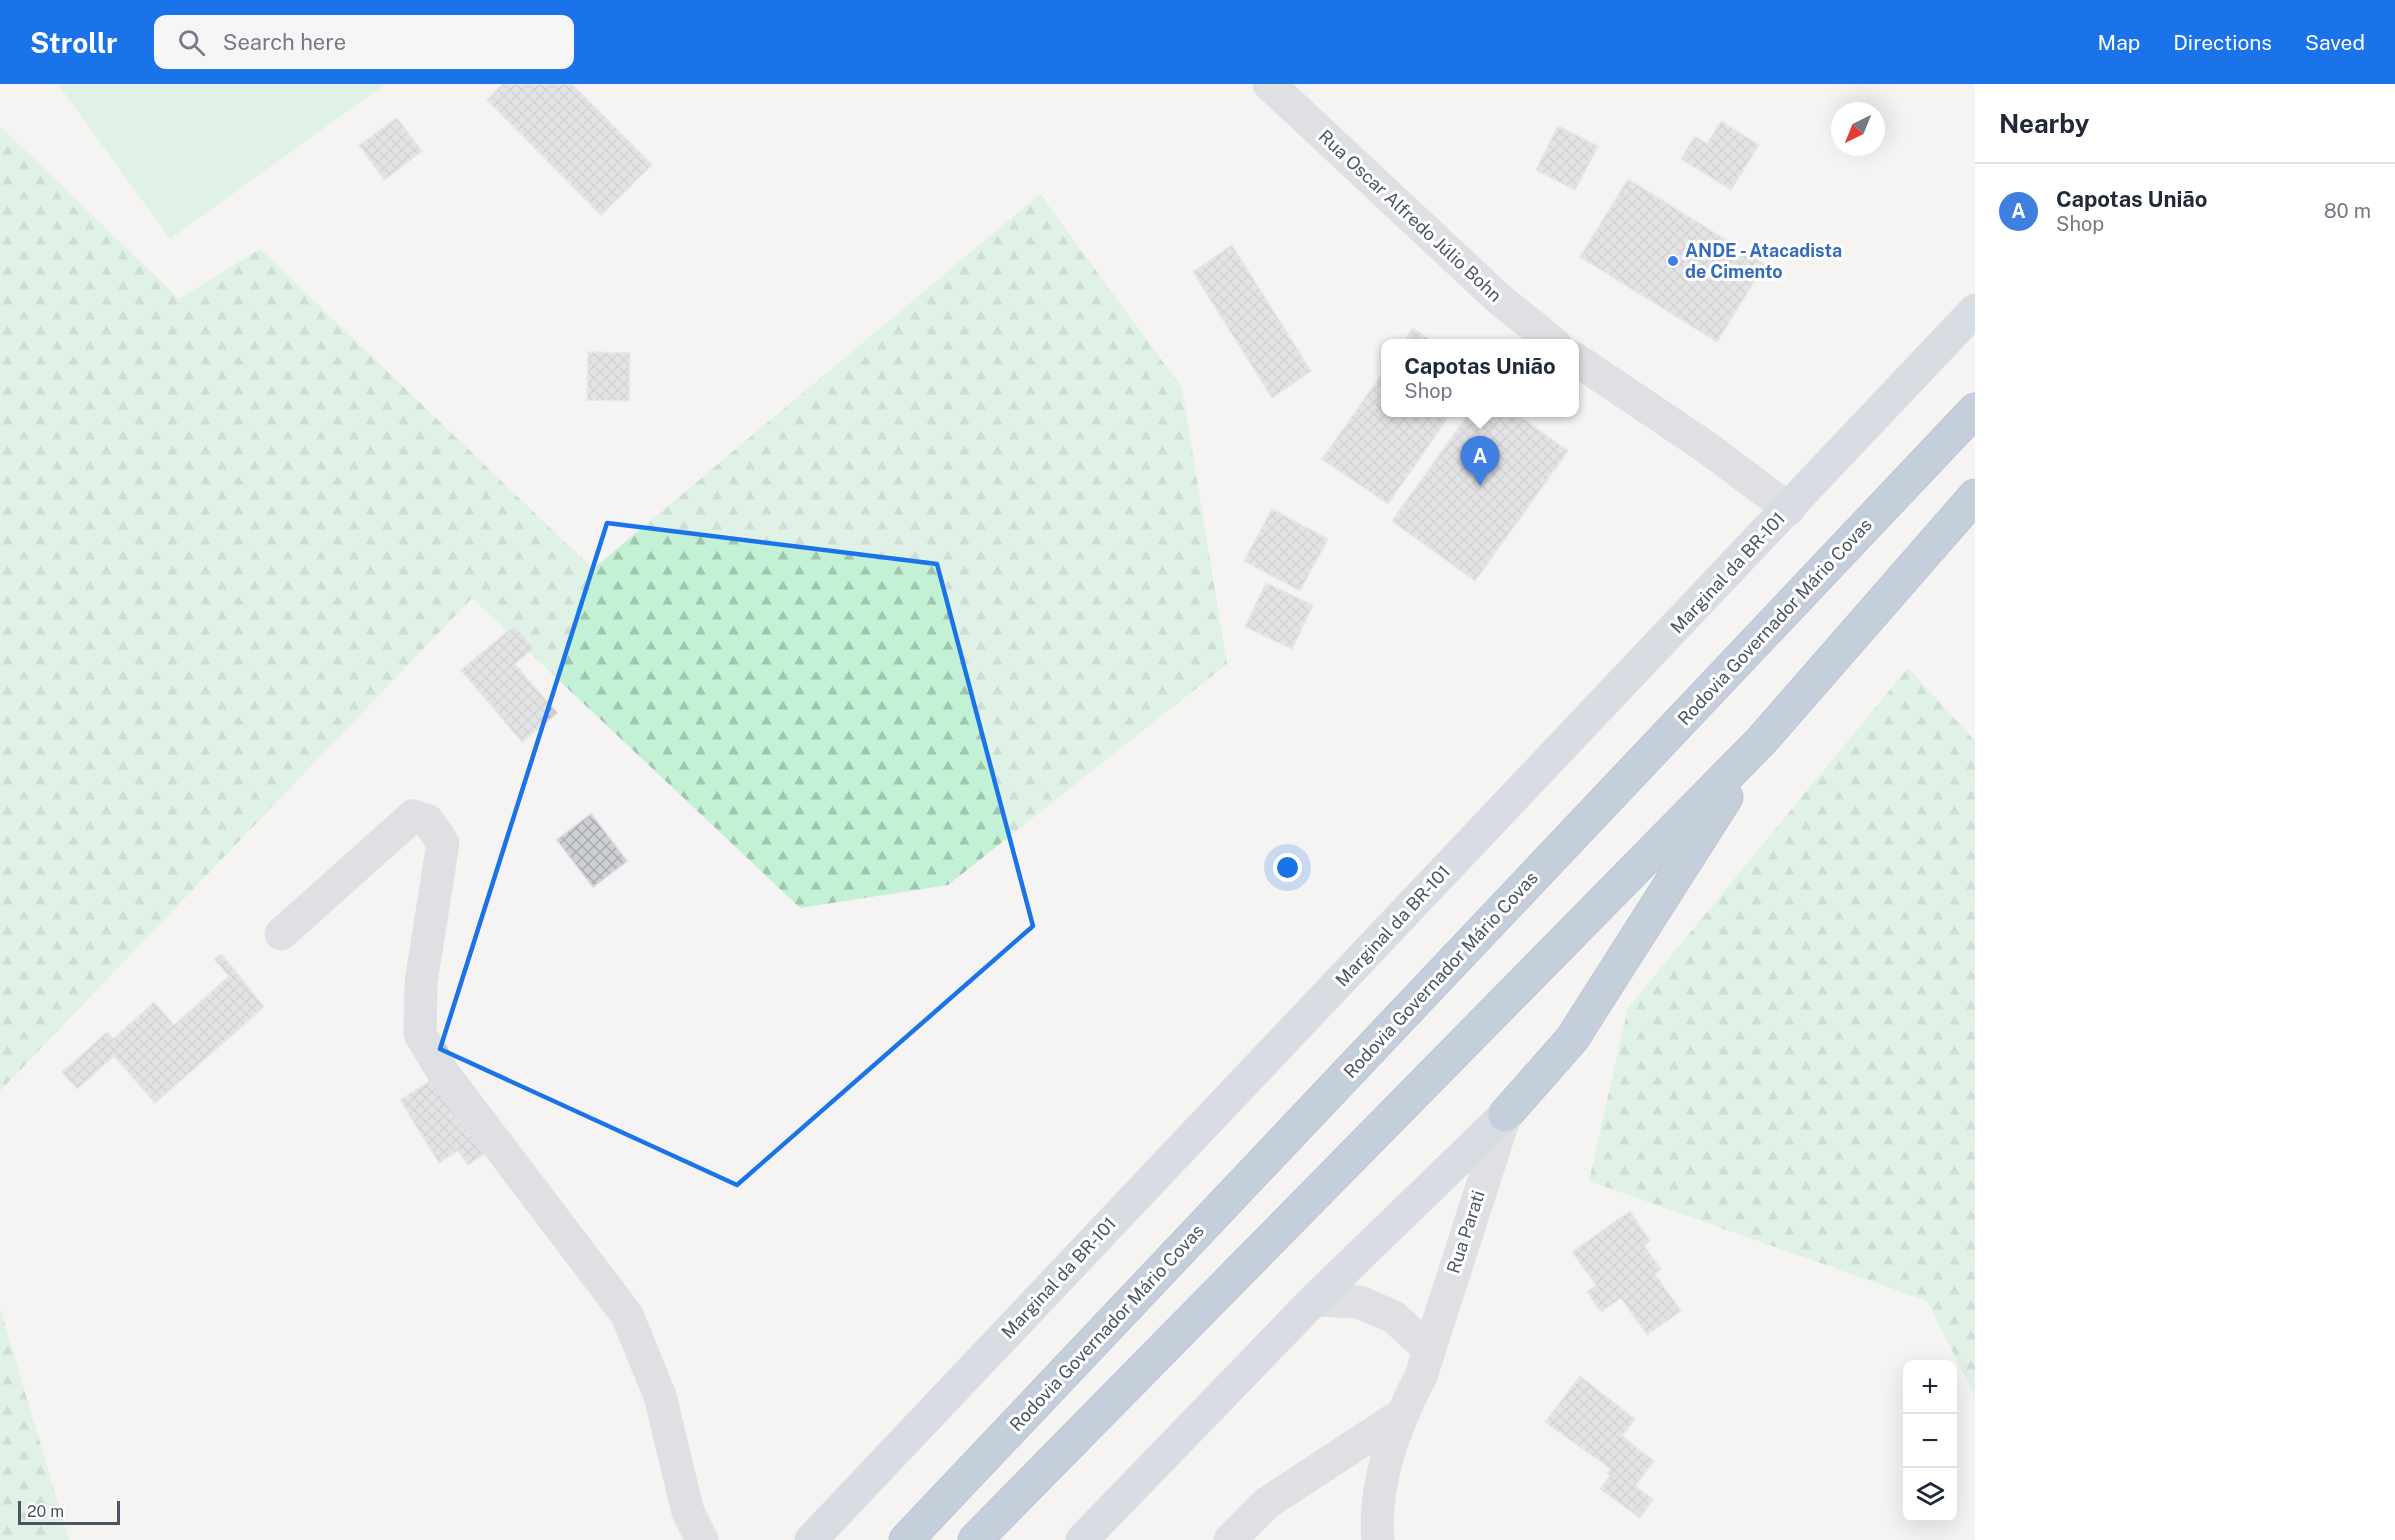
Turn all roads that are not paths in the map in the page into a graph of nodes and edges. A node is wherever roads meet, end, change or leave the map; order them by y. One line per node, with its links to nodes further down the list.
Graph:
1 (1269, 84): 3 (street, Rua Oscar Alfredo Júlio Bohn)
2 (1975, 310): 7 (main road, Marginal da BR-101)
3 (1549, 339)
4 (1579, 361): 7 (street)
5 (1975, 410): 17 (highway, Rodovia Governador Mário Covas)
6 (1975, 496): 8 (highway)
7 (1789, 509): 16 (main road, Marginal da BR-101)
8 (1762, 740): 10 (highway); 18 (highway)
9 (280, 934): 15 (street)
10 (1505, 1115): 11 (main road); 12 (street, Rua Parati)
11 (1314, 1300): 12 (street); 19 (main road)
12 (1428, 1349): 13 (street, Rua Parati)
13 (1401, 1415): 14 (street); 22 (street, Rua Parati)
14 (1267, 1503): 20 (street); 21 (street)
15 (702, 1540)
16 (811, 1540)
17 (906, 1540)
18 (975, 1540)
19 (1082, 1540)
20 (1230, 1540)
21 (1264, 1540)
22 (1378, 1540)

